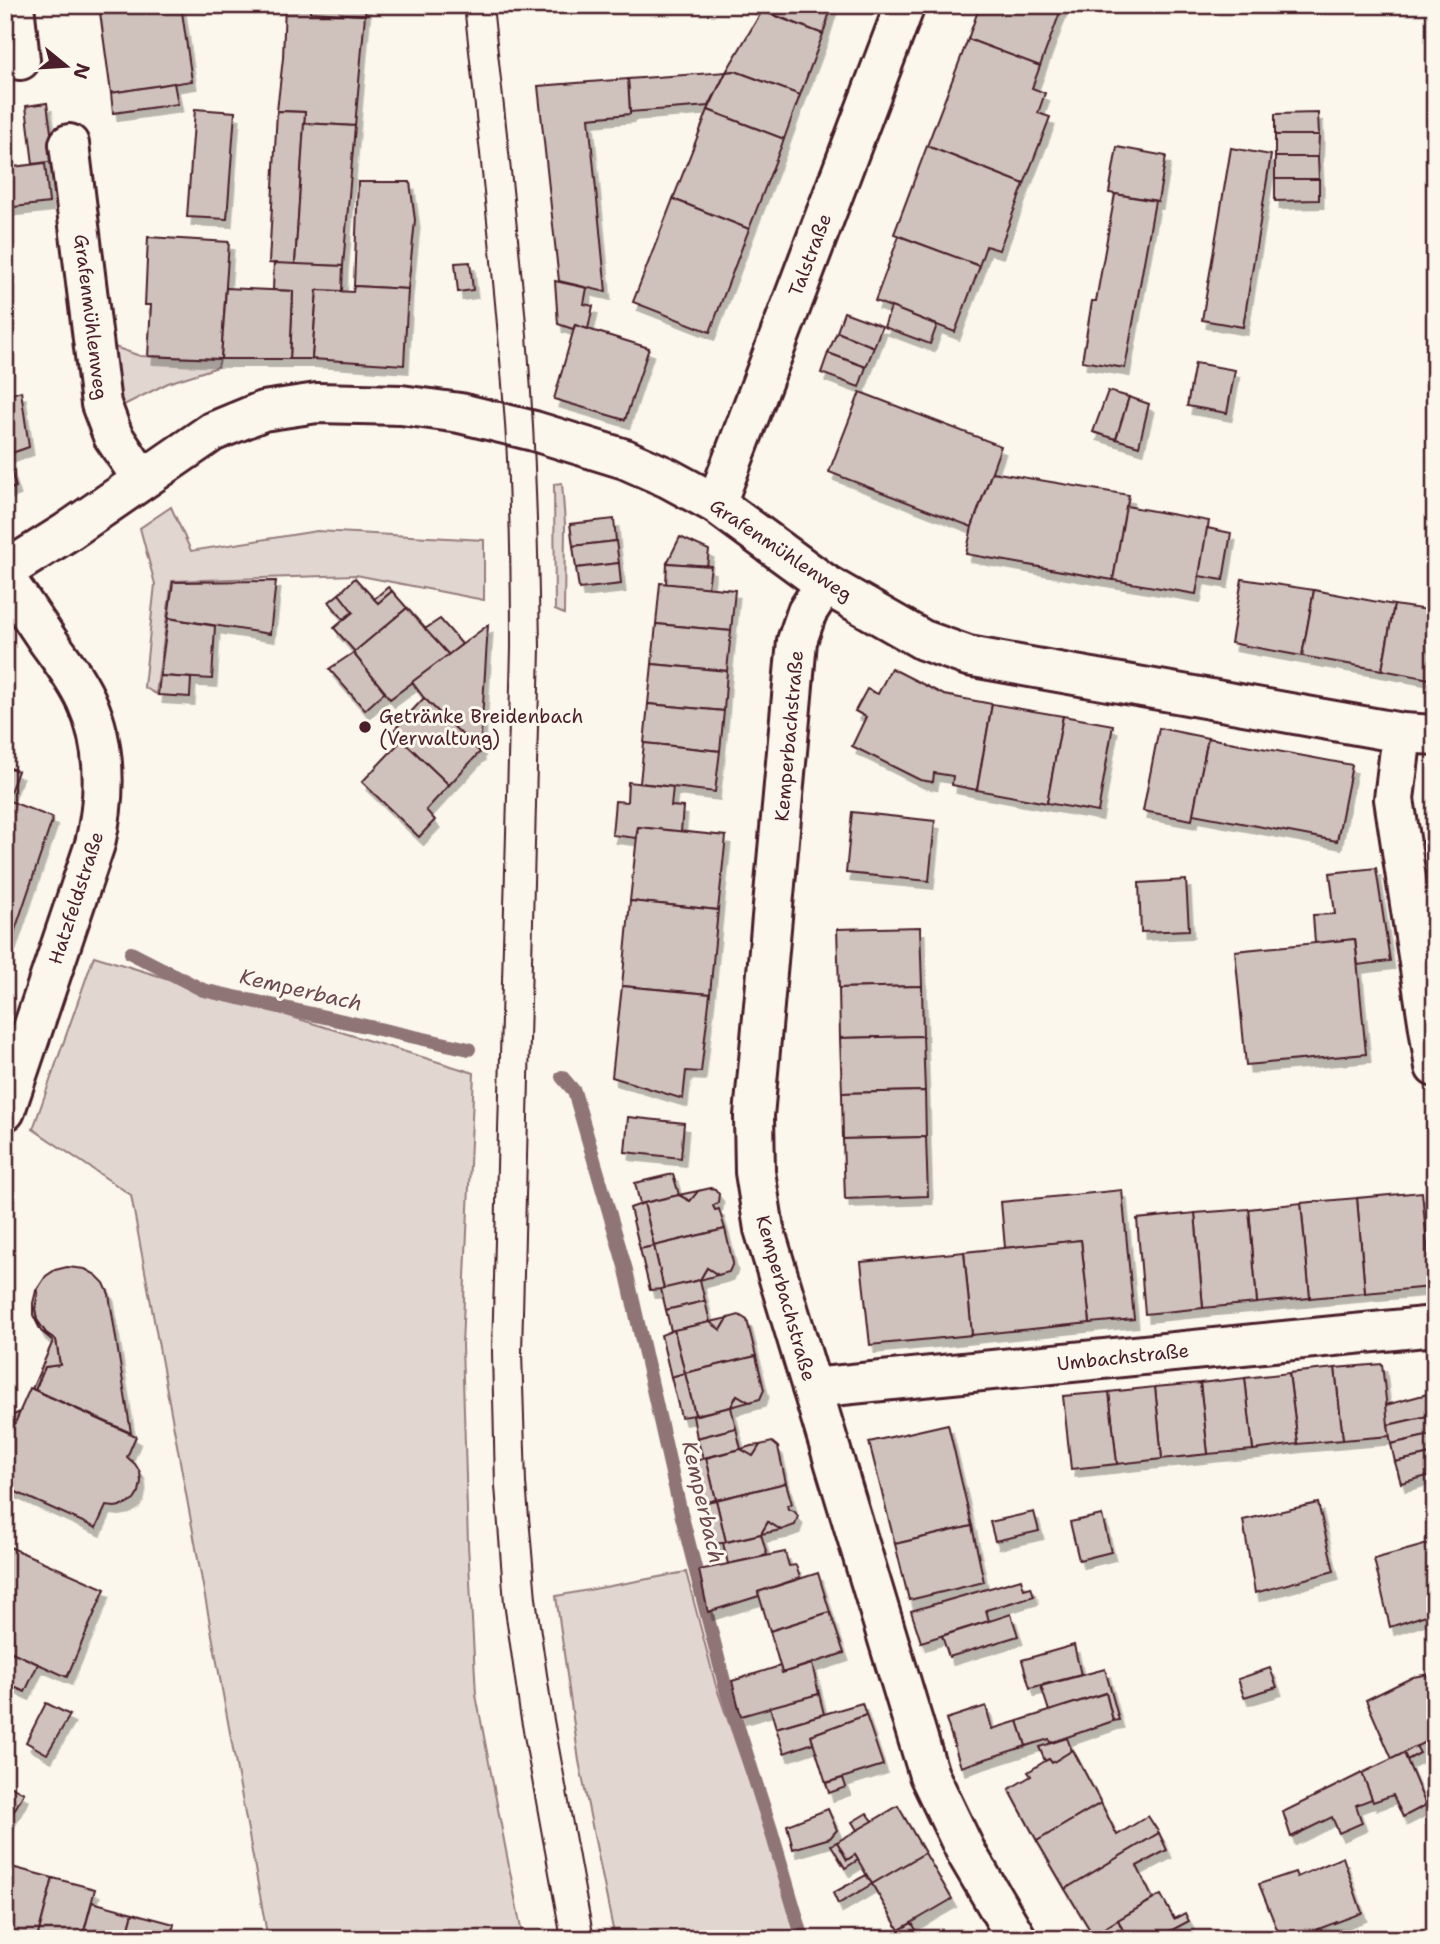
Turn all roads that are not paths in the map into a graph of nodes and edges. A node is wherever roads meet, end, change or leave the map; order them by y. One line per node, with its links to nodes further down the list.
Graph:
1 (15, 5): 3 (street)
2 (905, 5): 6 (street, Talstraße)
3 (20, 60)
4 (69, 144): 5 (street, Grafenmühlenweg)
5 (142, 480): 6 (street, Grafenmühlenweg); 7 (street, Grafenmühlenweg)
6 (716, 505): 9 (street, Grafenmühlenweg)
7 (5, 571)
8 (5, 578): 12 (street, Hatzfeldstraße)
9 (825, 584): 10 (street, Grafenmühlenweg); 14 (street, Kemperbachstraße)
10 (1419, 734): 11 (street)
11 (1435, 1067)
12 (5, 1111)
13 (1435, 1326): 14 (street, Umbachstraße)
14 (812, 1388): 15 (street, Kemperbachstraße)
15 (1017, 1939)

